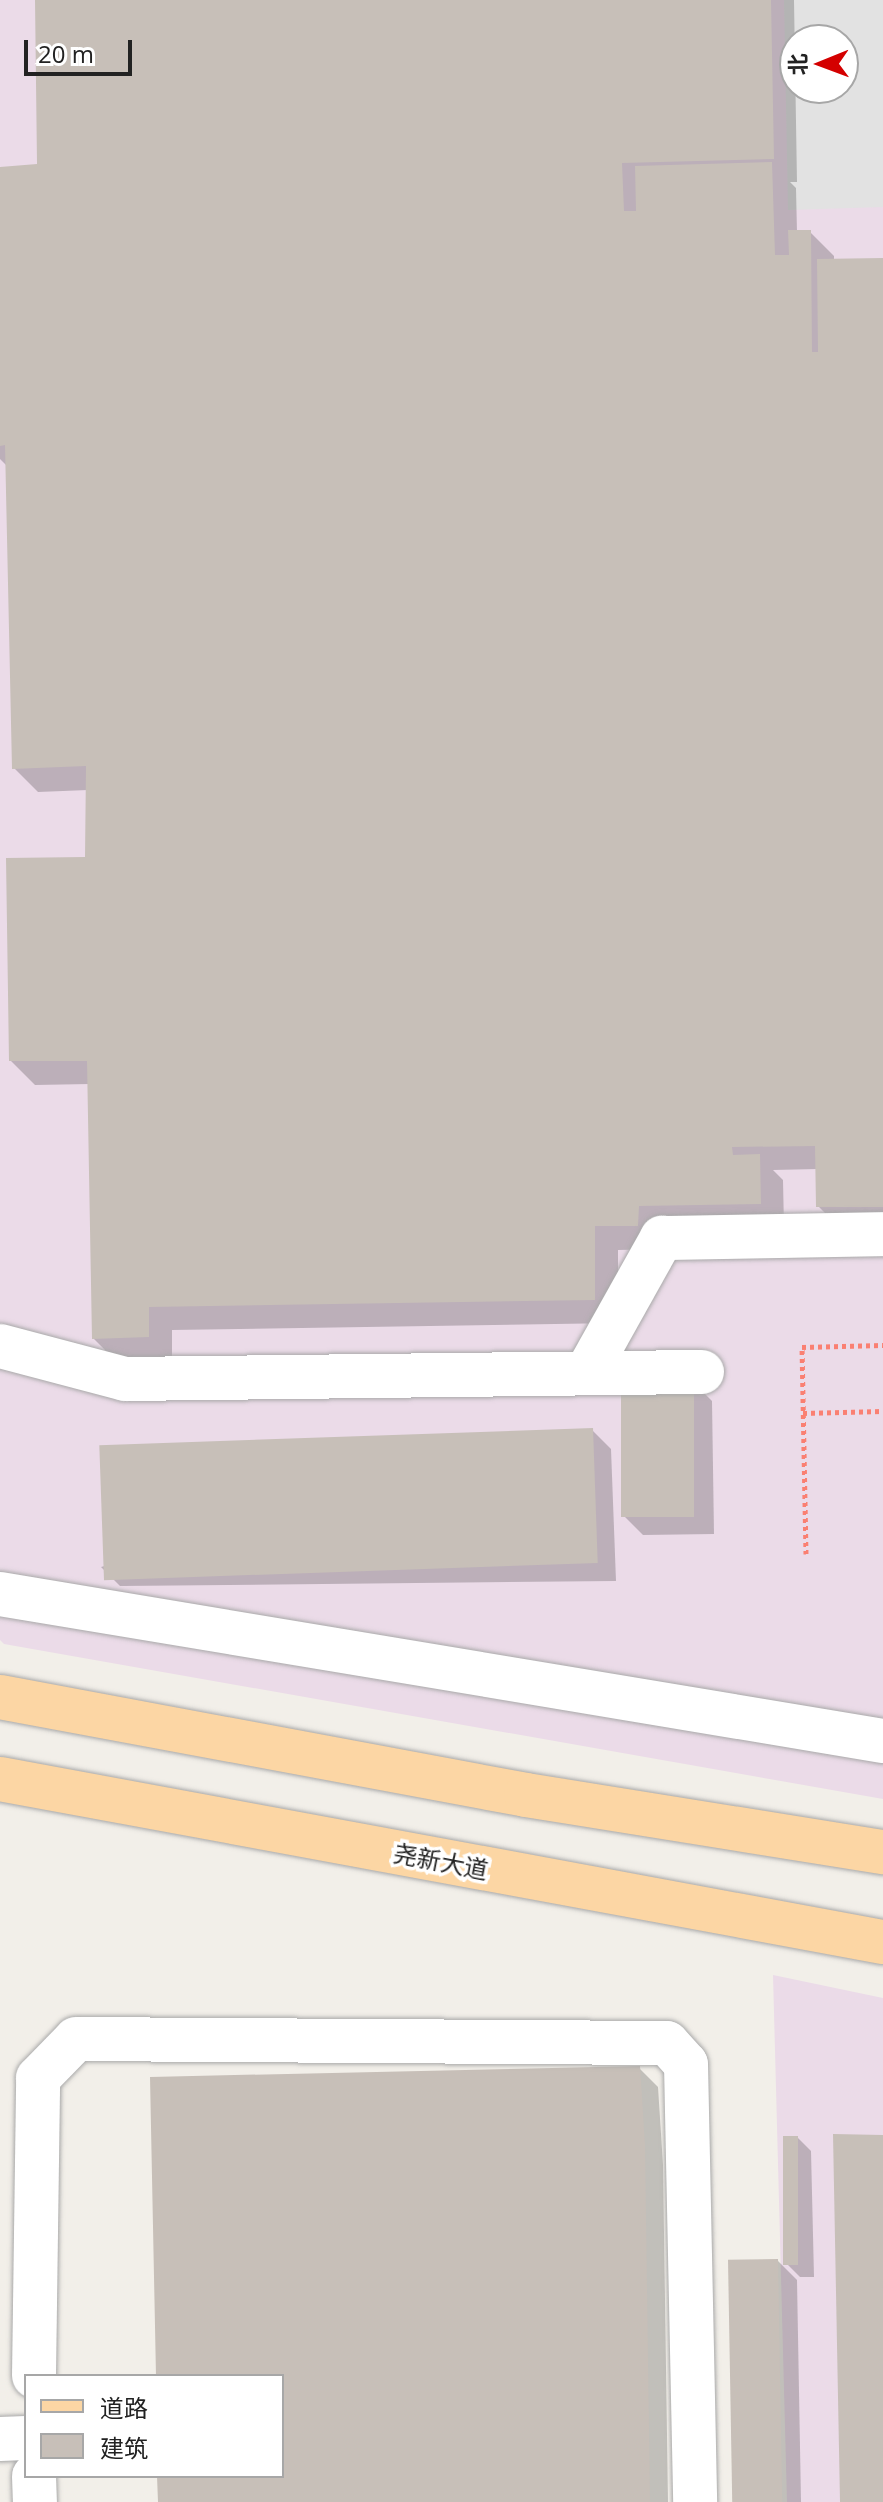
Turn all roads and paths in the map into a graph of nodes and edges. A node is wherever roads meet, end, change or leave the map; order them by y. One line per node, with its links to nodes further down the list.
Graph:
1 (883, 1234): 4 (lane)
2 (883, 1345): 7 (path)
3 (0, 1346): 4 (lane)
4 (587, 1372): 5 (lane)
5 (702, 1372)
6 (883, 1411): 7 (path)
7 (803, 1413): 8 (path)
8 (806, 1554)
9 (0, 1594): 11 (lane)
10 (0, 1697): 13 (main road)
11 (883, 1741)
12 (0, 1779): 14 (main road, 尧新大道)
13 (883, 1852)
14 (883, 1942)
15 (34, 2374): 20 (lane)
16 (24, 2438): 17 (lane)
17 (0, 2439)
18 (34, 2478): 19 (lane)
19 (35, 2502)
20 (695, 2502)

